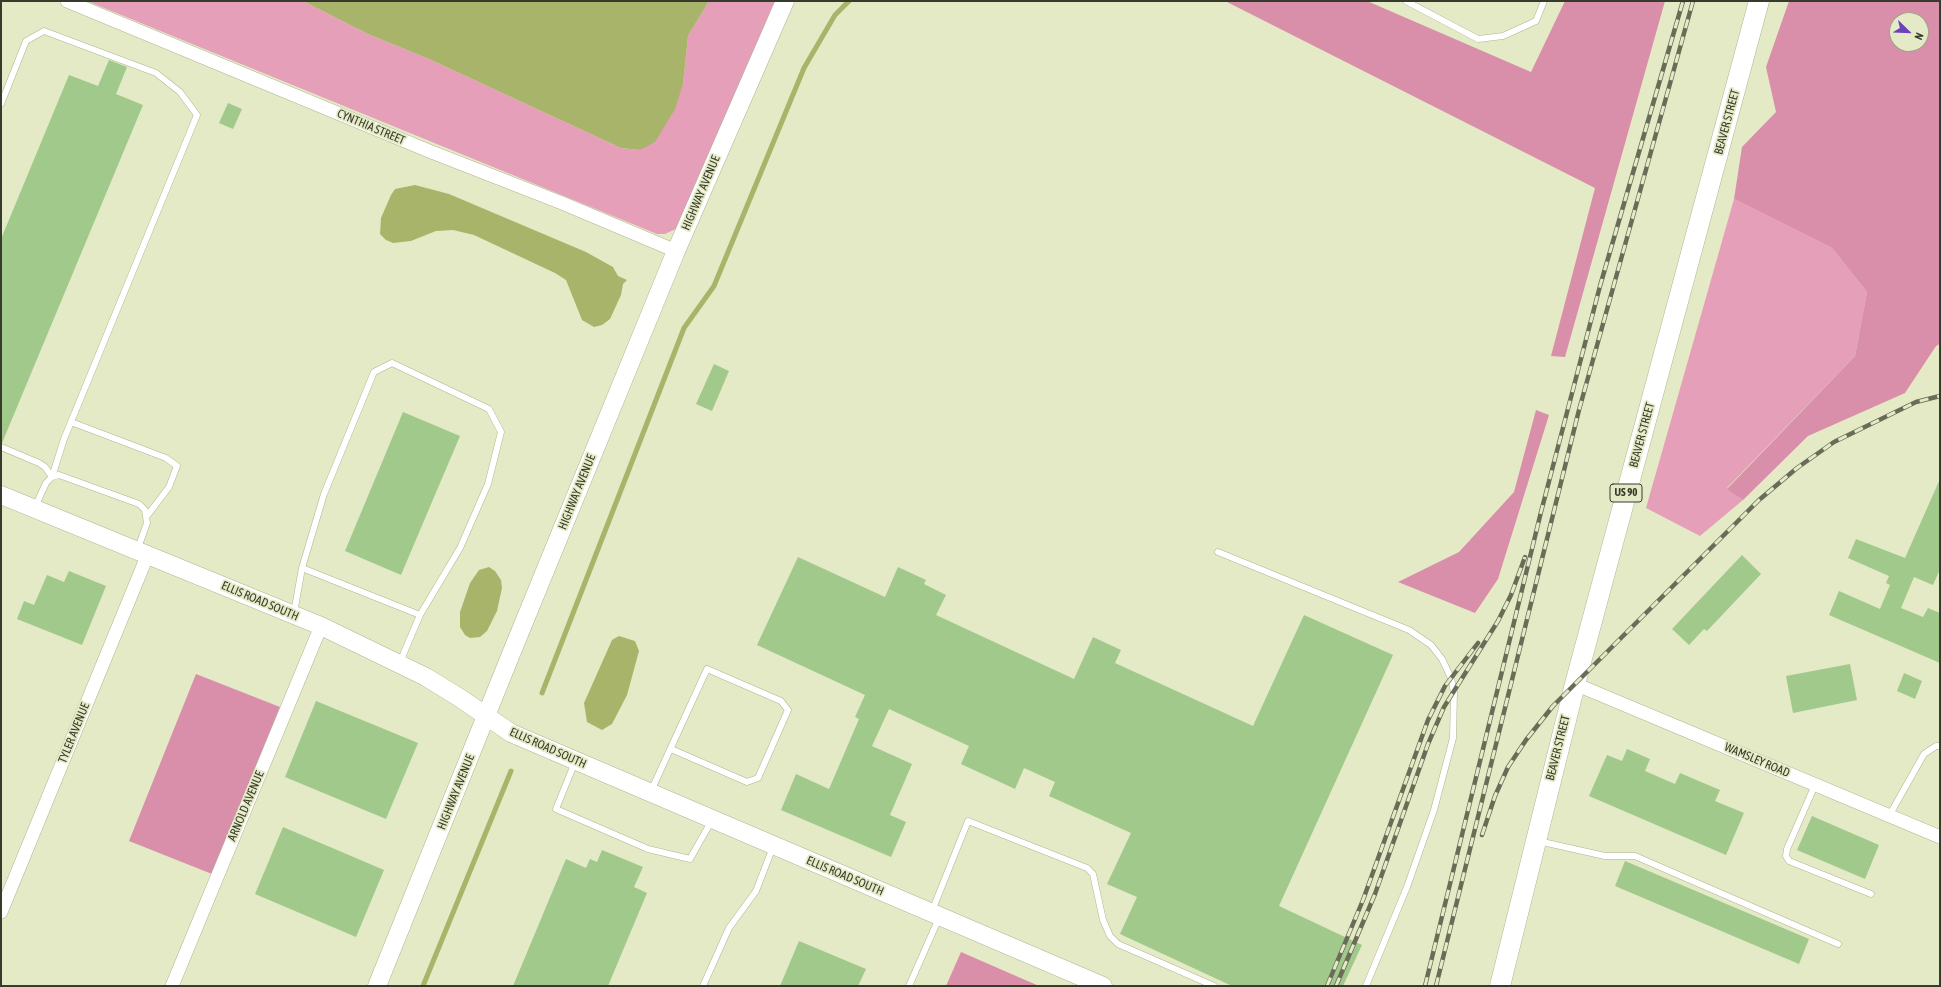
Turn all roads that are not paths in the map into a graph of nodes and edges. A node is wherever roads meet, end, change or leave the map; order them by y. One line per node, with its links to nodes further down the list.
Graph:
1 (66, 1): 7 (street, CYNTHIA STREET)
2 (785, 1): 7 (street, HIGHWAY AVENUE)
3 (1406, 1): 4 (lane)
4 (1544, 1)
5 (1759, 1): 21 (main road, BEAVER STREET / US 90)
6 (1, 104): 8 (lane)
7 (676, 251): 22 (street, HIGHWAY AVENUE)
8 (71, 422): 10 (lane); 13 (lane)
9 (1, 447): 10 (lane)
10 (52, 477): 12 (lane); 13 (lane)
11 (1, 495): 12 (street, ELLIS ROAD SOUTH)
12 (34, 508): 14 (street, ELLIS ROAD SOUTH)
13 (147, 516): 14 (lane)
14 (142, 552): 17 (street, ELLIS ROAD SOUTH); 34 (street, TYLER AVENUE)
15 (1218, 552): 43 (lane)
16 (302, 568): 17 (lane); 18 (lane); 18 (lane)
17 (294, 615): 19 (street, ELLIS ROAD SOUTH)
18 (420, 615): 20 (lane)
19 (321, 626): 20 (street, ELLIS ROAD SOUTH); 37 (street, ARNOLD AVENUE)
20 (400, 663): 22 (street, ELLIS ROAD SOUTH)
21 (1575, 684): 26 (street, WAMSLEY ROAD); 31 (main road, BEAVER STREET / US 90)
22 (487, 717): 25 (street, ELLIS ROAD SOUTH); 38 (street, HIGHWAY AVENUE)
23 (1940, 746): 28 (lane)
24 (671, 749): 24 (lane); 27 (lane)
25 (576, 761): 27 (street, ELLIS ROAD SOUTH); 29 (lane)
26 (1815, 785): 28 (street, WAMSLEY ROAD); 33 (lane)
27 (651, 793): 29 (street, ELLIS ROAD SOUTH)
28 (1888, 816): 30 (street, WAMSLEY ROAD)
29 (713, 819): 32 (street, ELLIS ROAD SOUTH)
30 (1940, 837)
31 (1535, 841): 36 (lane); 44 (main road, BEAVER STREET / US 90)
32 (774, 845): 35 (street, ELLIS ROAD SOUTH); 39 (lane)
33 (1871, 894)
34 (1, 912)
35 (935, 915): 40 (lane); 41 (street, ELLIS ROAD SOUTH); 42 (lane)
36 (1838, 944)
37 (172, 986)
38 (377, 986)
39 (703, 986)
40 (909, 986)
41 (1103, 986)
42 (1214, 986)
43 (1366, 986)
44 (1500, 986)

